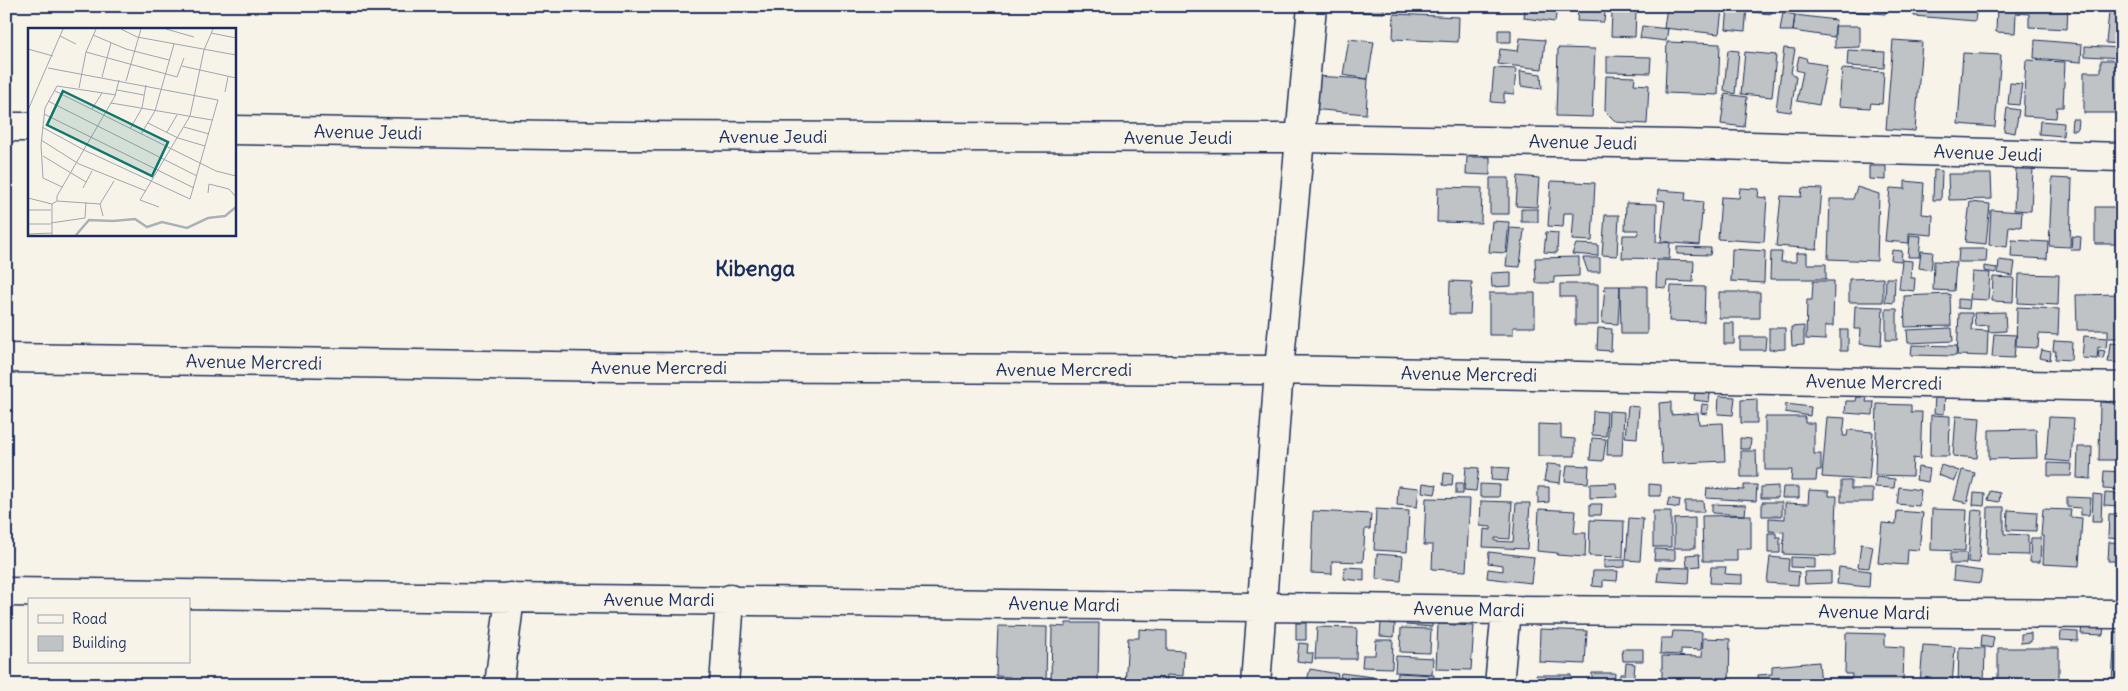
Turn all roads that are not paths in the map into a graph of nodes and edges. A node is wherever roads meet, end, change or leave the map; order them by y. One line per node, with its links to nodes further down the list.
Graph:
1 (1312, 6): 5 (street)
2 (6, 127): 3 (street)
3 (28, 127)
4 (235, 130): 5 (street, Avenue Jeudi)
5 (1300, 138): 6 (street, Avenue Jeudi); 8 (street)
6 (2122, 157)
7 (6, 358): 8 (street, Avenue Mercredi)
8 (1280, 370): 9 (street, Avenue Mercredi); 13 (street)
9 (2122, 387)
10 (6, 592): 11 (street, Avenue Mardi)
11 (510, 598): 12 (street, Avenue Mardi); 16 (street)
12 (730, 599): 13 (street, Avenue Mardi); 17 (street)
13 (1261, 607): 14 (street, Avenue Mardi); 18 (street)
14 (1506, 610): 15 (street, Avenue Mardi); 19 (street)
15 (2122, 614)
16 (499, 685)
17 (724, 685)
18 (1256, 685)
19 (1499, 685)

